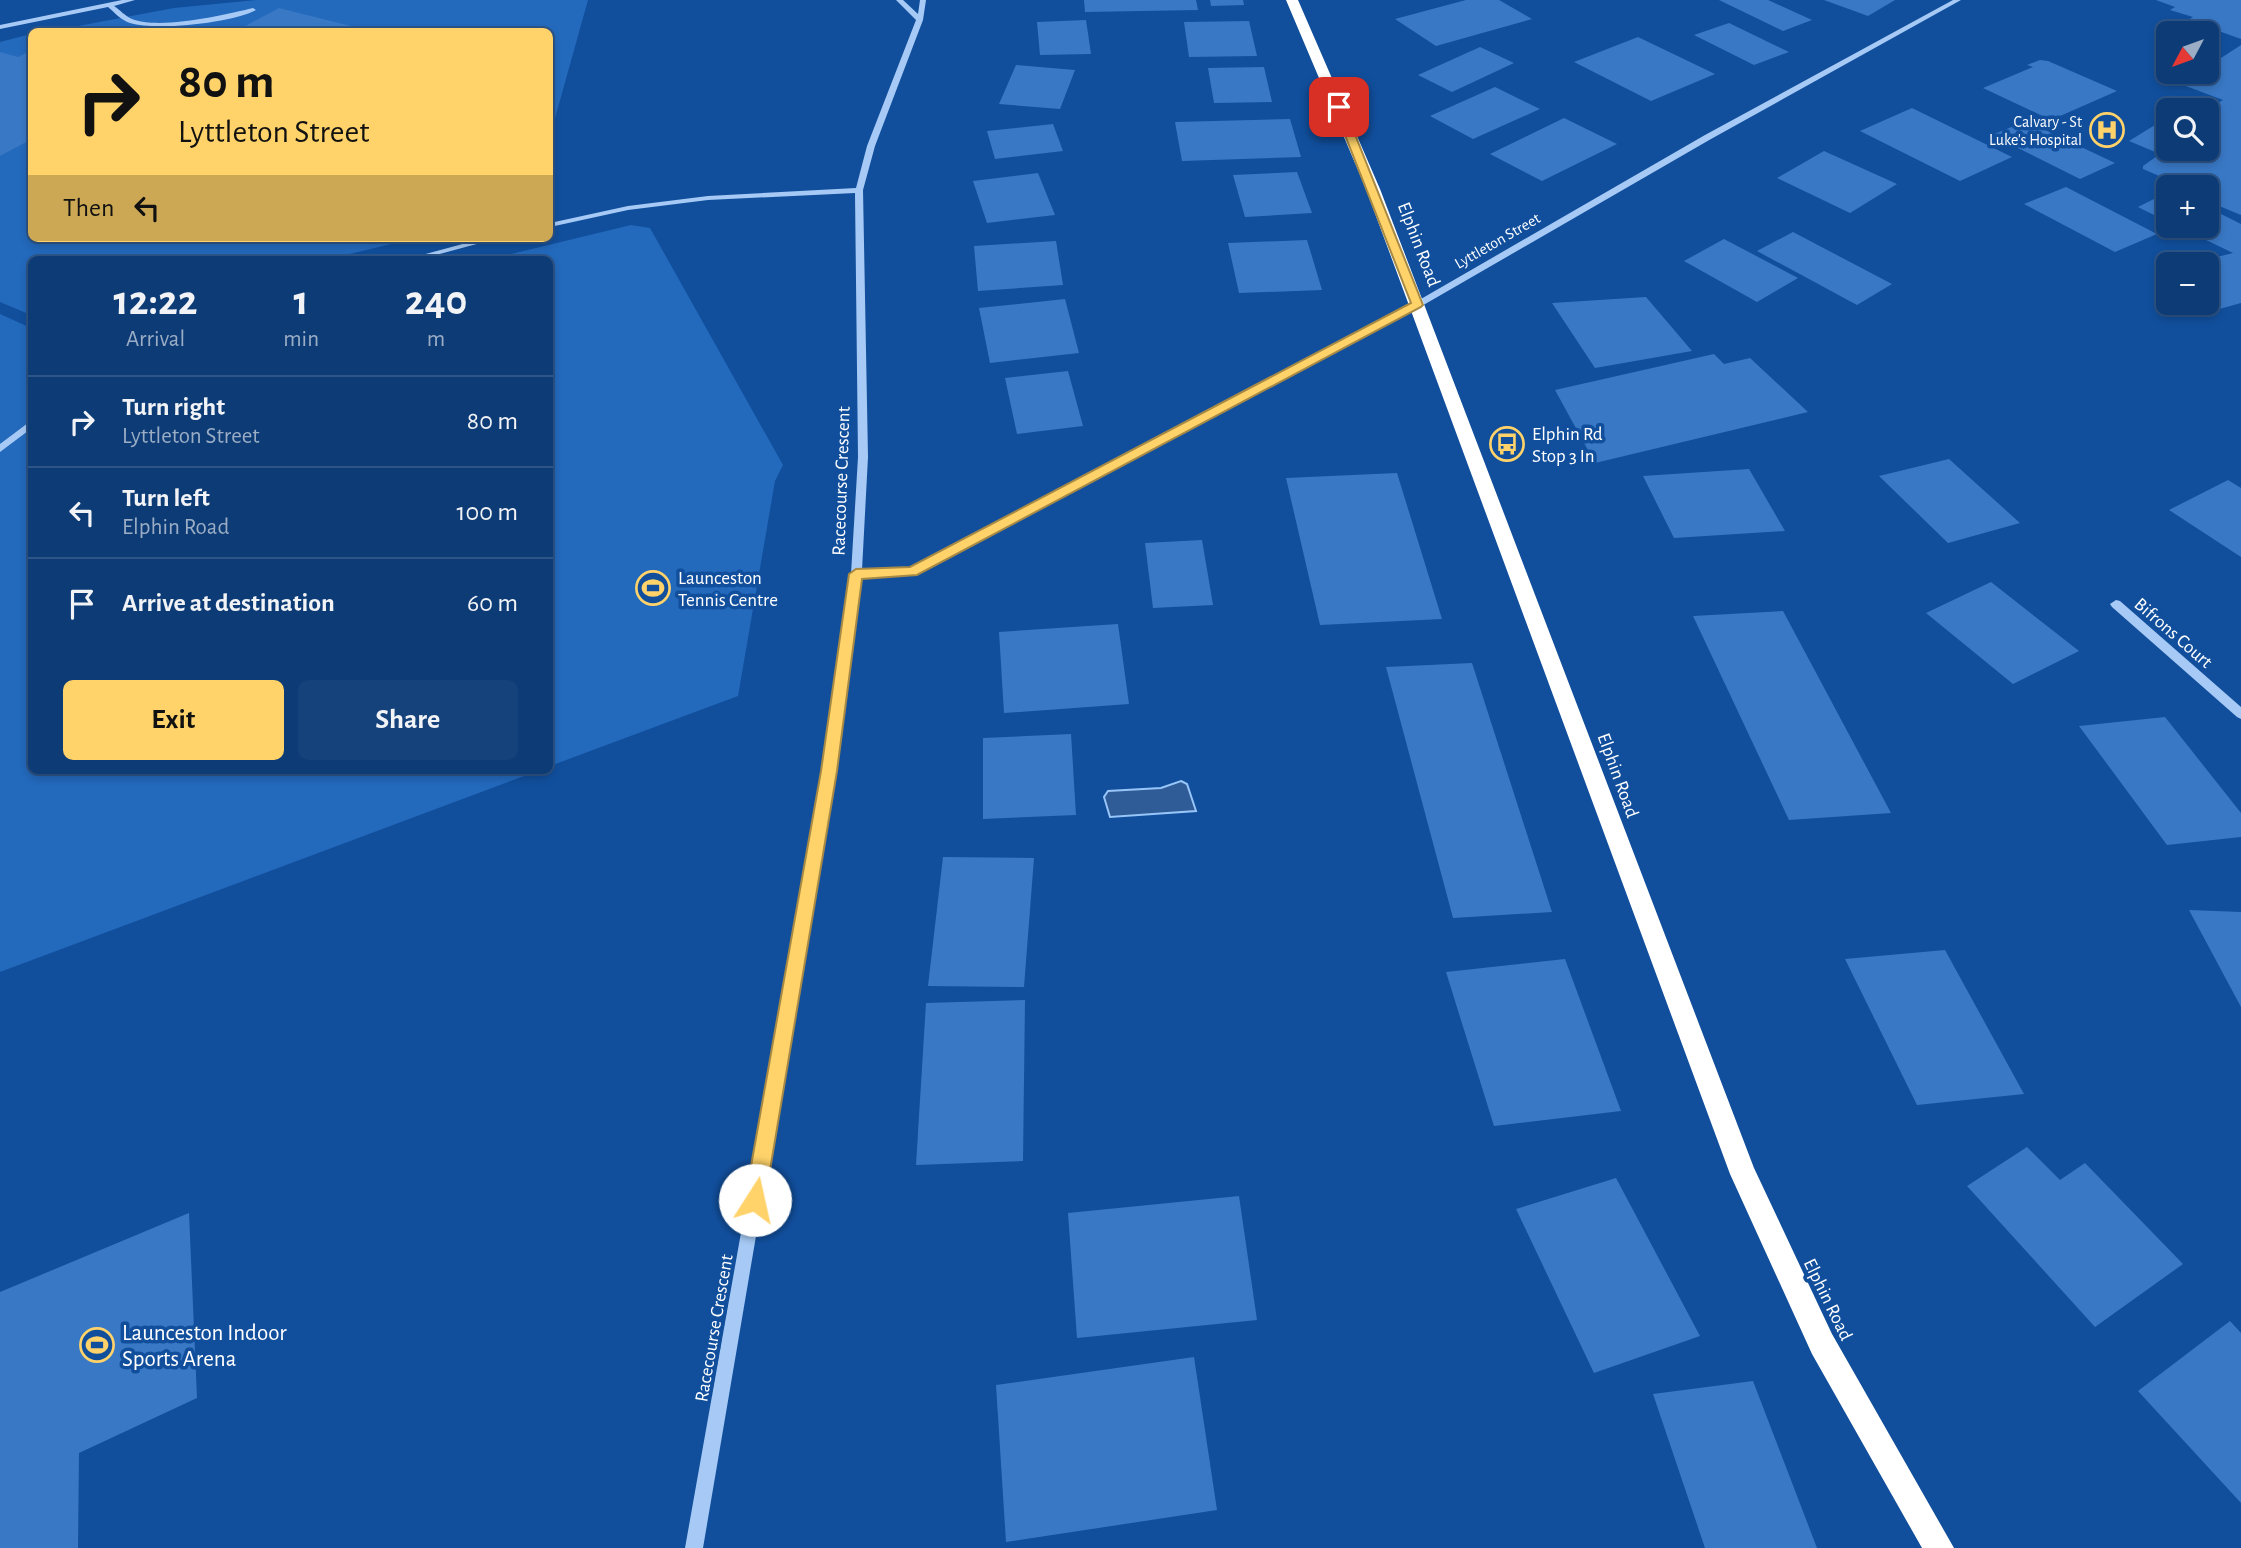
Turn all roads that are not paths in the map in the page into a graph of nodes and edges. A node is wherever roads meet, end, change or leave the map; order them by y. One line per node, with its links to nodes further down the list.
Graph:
1 (132, 0): 6 (street)
2 (899, 0): 8 (street)
3 (923, 0): 8 (street, Racecourse Crescent)
4 (1292, 0): 14 (highway, Elphin Road)
5 (1958, 0): 14 (street, Lyttleton Street)
6 (108, 4): 7 (street); 9 (street)
7 (253, 10)
8 (920, 20): 10 (street, Racecourse Crescent)
9 (0, 27)
10 (859, 190): 11 (street); 17 (street, Racecourse Crescent)
11 (553, 224)
12 (479, 242): 13 (street)
13 (423, 256)
14 (1417, 305): 17 (street, Lyttleton Street); 21 (highway, Elphin Road)
15 (28, 426): 16 (street)
16 (0, 449)
17 (856, 574): 20 (street, Racecourse Crescent)
18 (2116, 604): 19 (street, Bifrons Court)
19 (2241, 714)
20 (694, 1548)
21 (1939, 1548)

